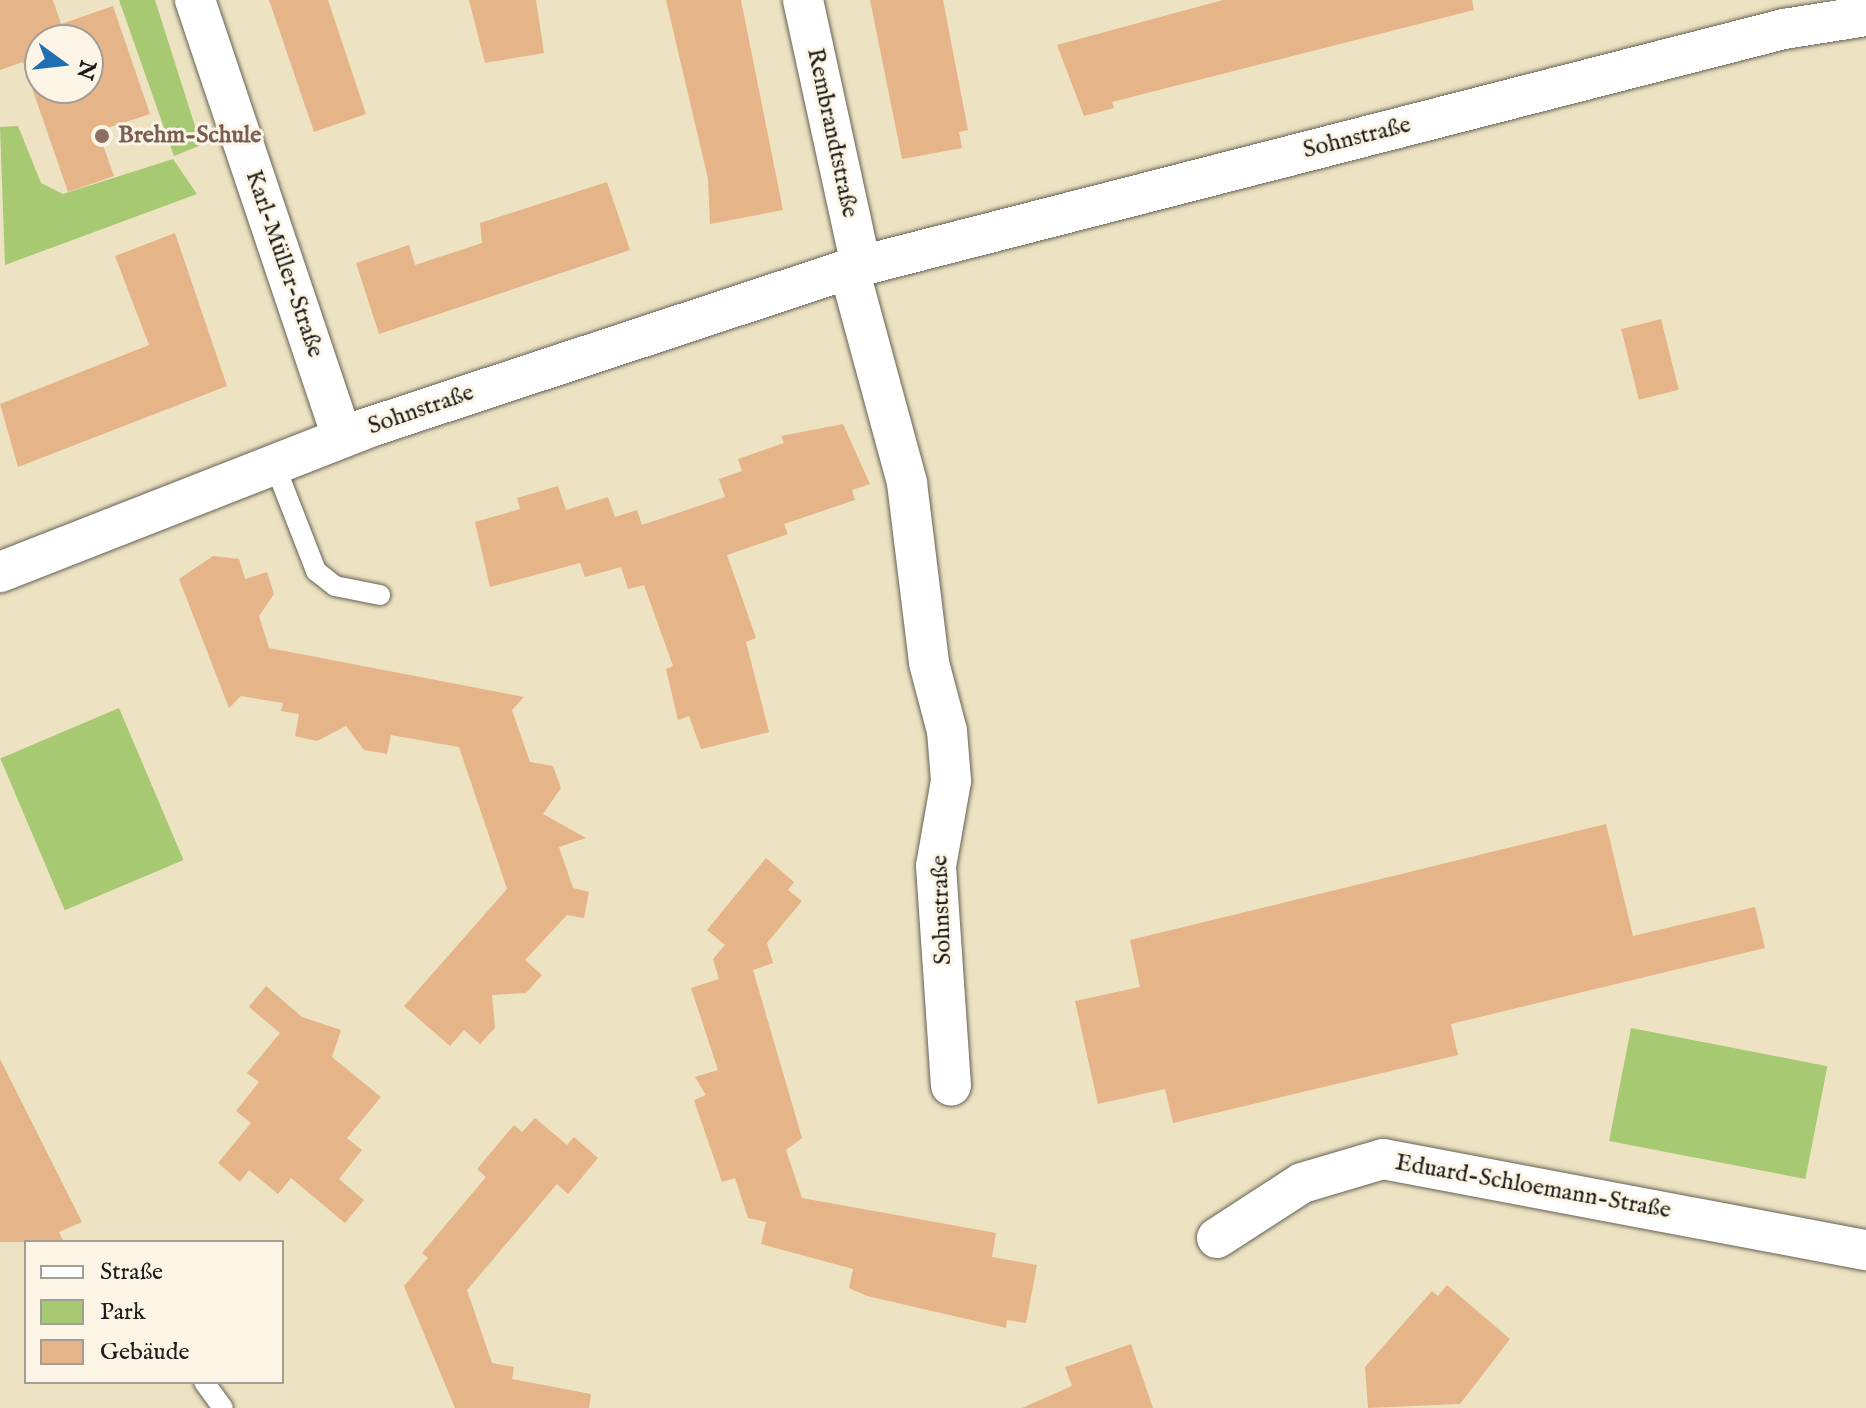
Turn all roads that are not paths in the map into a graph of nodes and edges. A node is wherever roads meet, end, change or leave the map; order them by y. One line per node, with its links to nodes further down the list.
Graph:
1 (195, 0): 6 (street, Karl-Müller-Straße)
2 (803, 0): 5 (street, Rembrandtstraße)
3 (1781, 15): 4 (street, Sohnstraße); 5 (street, Sohnstraße)
4 (1866, 16)
5 (855, 267): 6 (street, Sohnstraße); 10 (street, Sohnstraße)
6 (342, 437): 7 (street, Sohnstraße)
7 (274, 463): 8 (street, Sohnstraße); 9 (lane)
8 (0, 572)
9 (380, 595)
10 (951, 1085)
11 (1217, 1238): 12 (street, Eduard-Schloemann-Straße)
12 (1866, 1250)
13 (205, 1384): 14 (lane)
14 (223, 1408)

